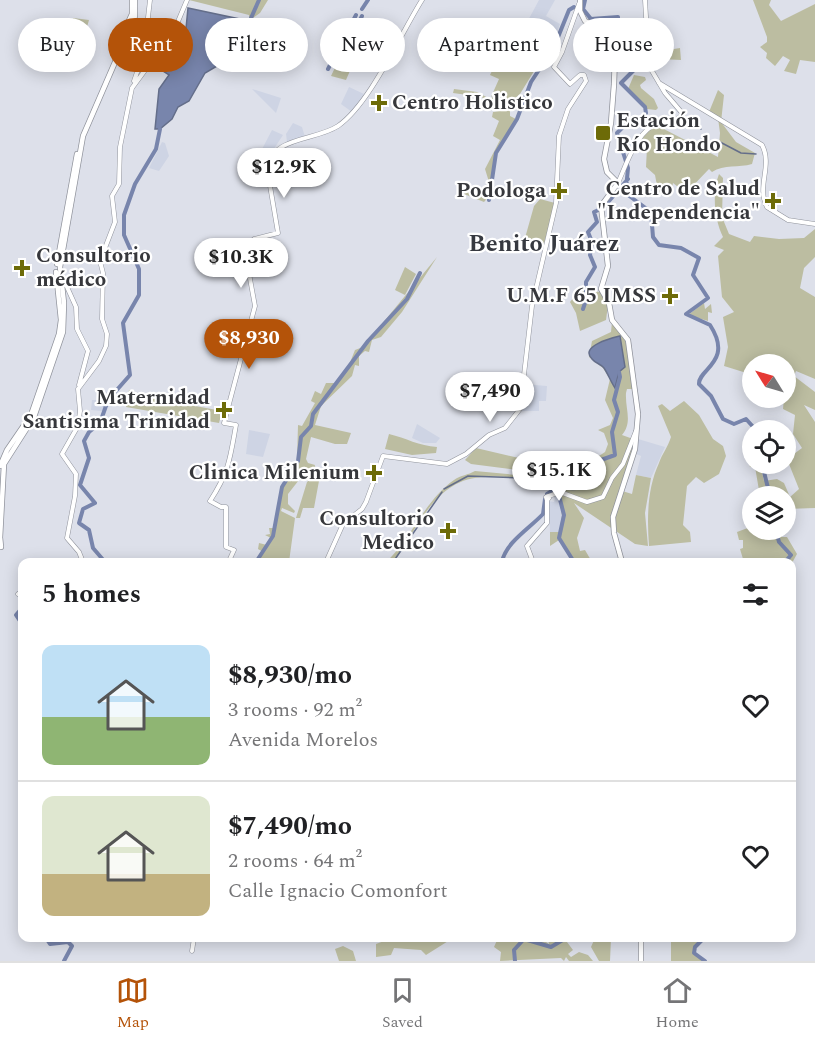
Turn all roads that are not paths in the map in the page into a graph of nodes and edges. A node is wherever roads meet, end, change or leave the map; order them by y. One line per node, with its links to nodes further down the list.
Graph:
1 (133, 0): 14 (main road)
2 (150, 0): 9 (main road)
3 (187, 0): 9 (main road)
4 (422, 0): 11 (main road)
5 (645, 0): 8 (main road)
6 (580, 2): 7 (main road)
7 (579, 11): 12 (main road); 23 (main road)
8 (659, 83): 12 (main road); 13 (main road)
9 (133, 84): 16 (main road)
10 (282, 138): 11 (main road)
11 (286, 145): 22 (main road)
12 (618, 183): 17 (main road)
13 (815, 224)
14 (60, 254): 15 (main road); 15 (main road); 18 (main road)
15 (63, 287): 16 (main road); 19 (main road)
16 (78, 389): 21 (main road)
17 (638, 428): 24 (main road); 25 (main road)
18 (0, 466)
19 (0, 537): 20 (main road)
20 (1, 547)
21 (81, 558)
22 (230, 558)
23 (328, 558)
24 (532, 558)
25 (621, 558)
26 (193, 942): 28 (main road)
27 (642, 942): 29 (main road)
28 (192, 951)
29 (641, 961)

